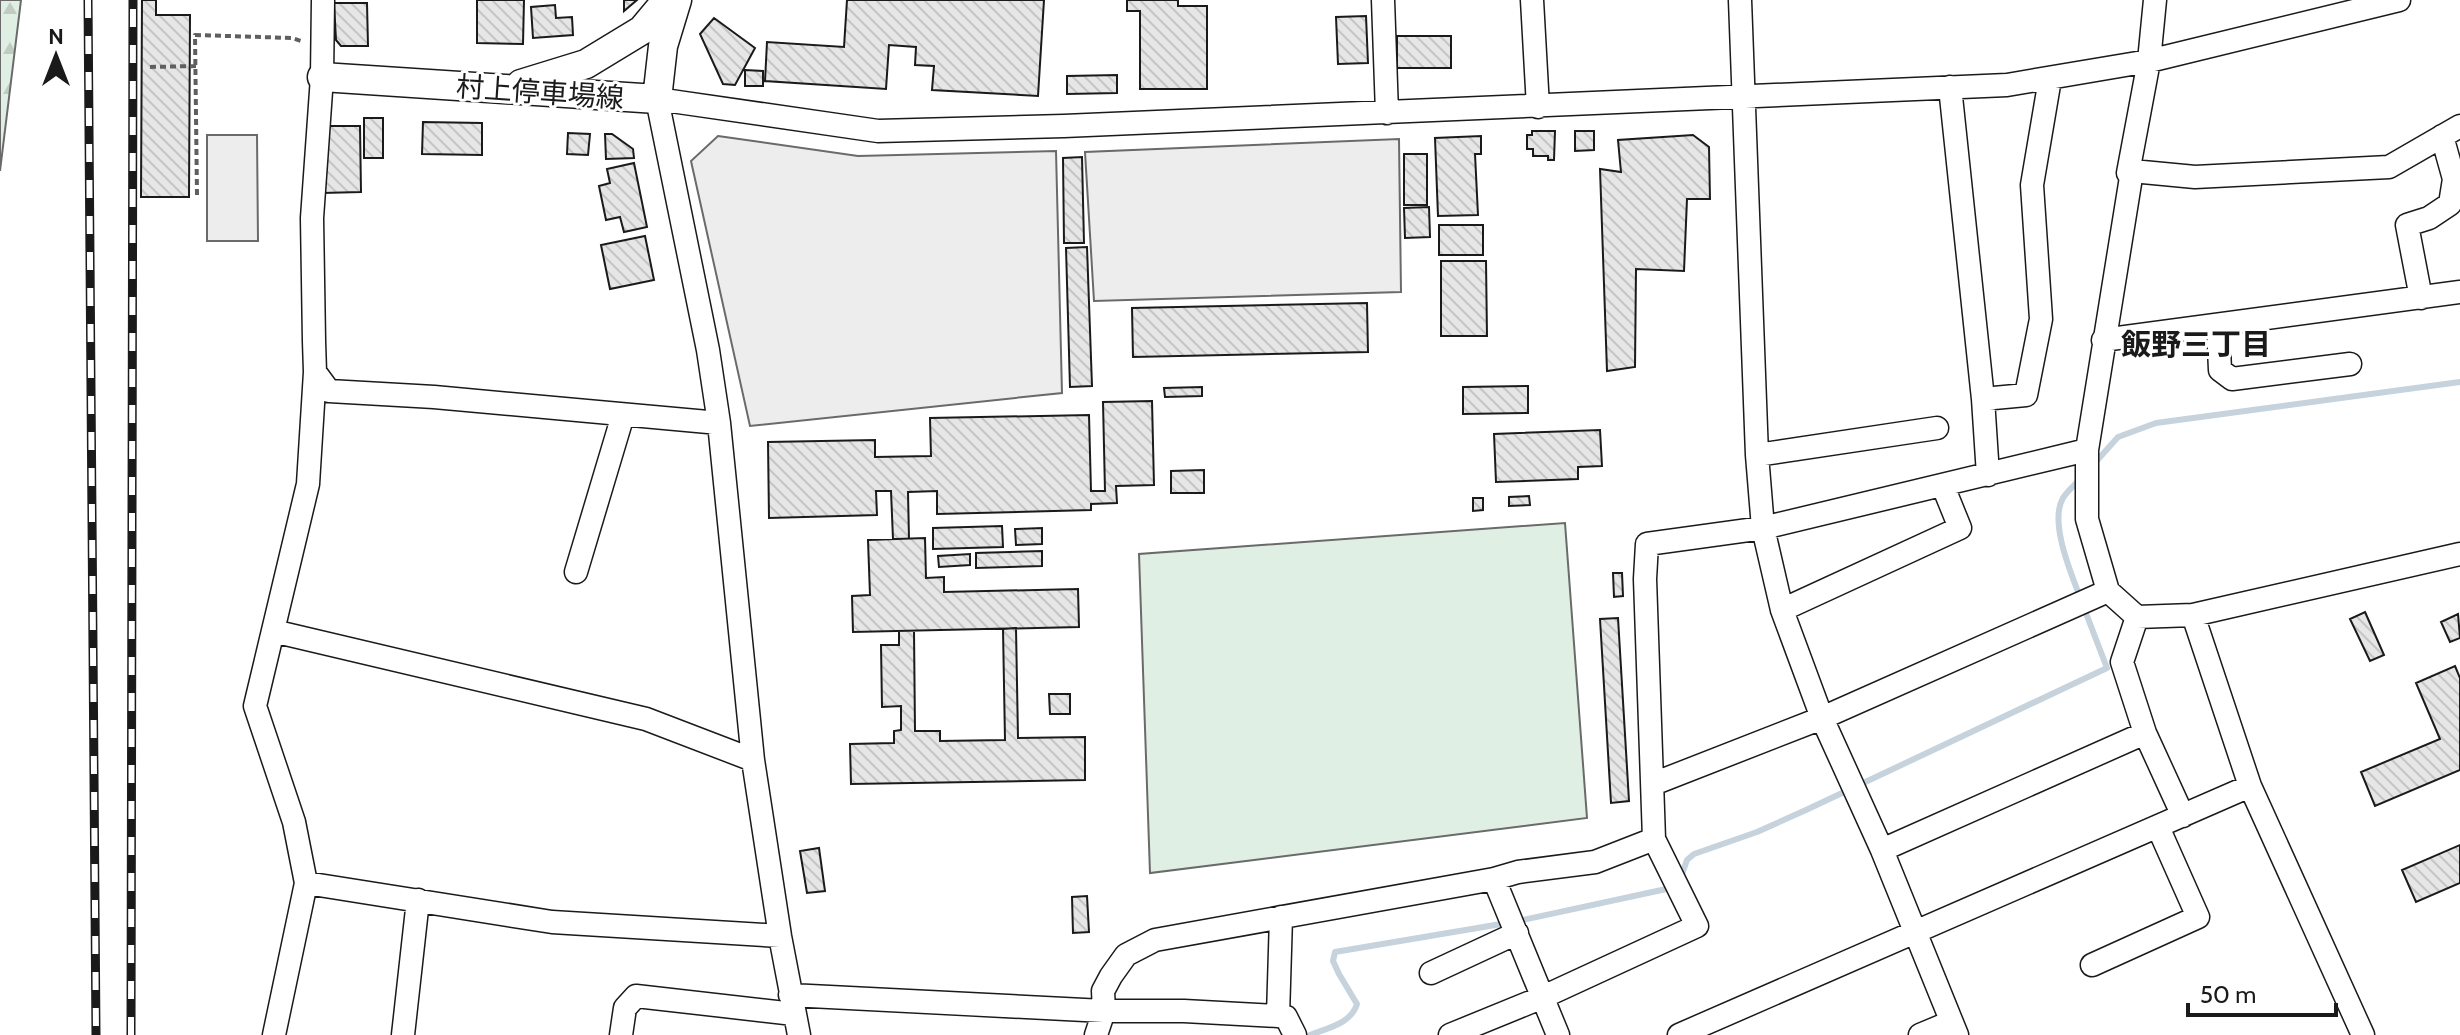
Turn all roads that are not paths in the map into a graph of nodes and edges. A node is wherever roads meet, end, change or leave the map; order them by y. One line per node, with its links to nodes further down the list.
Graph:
1 (323, 0): 10 (street)
2 (667, 0): 13 (main road)
3 (677, 0): 15 (main road, 村上停車場線)
4 (1383, 0): 17 (street)
5 (1532, 0): 16 (street)
6 (1740, 0): 14 (street)
7 (2155, 0): 9 (street)
8 (2399, 0): 9 (street)
9 (2149, 61): 11 (street); 19 (street)
10 (322, 77): 13 (main road, 村上停車場線); 25 (street)
11 (2050, 79): 12 (street); 26 (street)
12 (1950, 87): 14 (street); 26 (street)
13 (505, 90): 15 (main road, 村上停車場線)
14 (1743, 97): 16 (street); 31 (street)
15 (657, 99): 17 (street); 28 (street)
16 (1538, 107): 17 (street)
17 (1387, 113)
18 (2451, 131): 19 (street); 21 (street)
19 (2132, 171): 23 (street)
20 (2460, 292): 21 (street)
21 (2421, 298): 22 (street)
22 (2218, 326): 23 (street); 24 (street)
23 (2103, 340): 30 (street)
24 (2350, 364)
25 (315, 372): 27 (street); 41 (street)
26 (1983, 399): 32 (street)
27 (623, 415): 28 (street); 36 (street)
28 (719, 423): 44 (street)
29 (1937, 428): 31 (street)
30 (2087, 450): 32 (street); 37 (street)
31 (1757, 455): 34 (street)
32 (1988, 475): 33 (street)
33 (1943, 486): 34 (street); 38 (street)
34 (1763, 528): 38 (street); 45 (street)
35 (2460, 554): 39 (street)
36 (576, 572)
37 (2108, 591): 40 (street); 42 (street)
38 (1782, 610): 42 (street)
39 (2193, 615): 40 (street); 46 (street)
40 (2137, 617): 43 (street)
41 (273, 631): 44 (street); 52 (street)
42 (1822, 718): 45 (street); 50 (street)
43 (2145, 733): 47 (street); 50 (street)
44 (753, 760): 57 (street)
45 (1653, 784): 49 (street)
46 (2250, 786): 47 (street); 74 (street)
47 (2183, 816): 48 (street)
48 (2158, 827): 55 (street); 58 (street)
49 (1654, 839): 51 (street); 60 (street)
50 (1882, 850): 55 (street)
51 (1494, 879): 54 (street); 56 (street)
52 (306, 883): 53 (street); 65 (street)
53 (418, 900): 57 (street); 66 (street)
54 (1281, 917): 61 (street); 63 (street)
55 (1913, 932): 64 (street); 72 (street)
56 (1517, 933): 59 (street); 60 (street)
57 (780, 936): 62 (street)
58 (2092, 965)
59 (1431, 973)
60 (1543, 997): 70 (street); 71 (street)
61 (1104, 1011): 62 (street); 63 (street); 68 (street)
62 (794, 1015): 67 (street)
63 (1278, 1016): 69 (street)
64 (1954, 1028): 73 (street)
65 (274, 1035)
66 (403, 1035)
67 (621, 1035)
68 (1096, 1035)
69 (1295, 1035)
70 (1450, 1035)
71 (1558, 1035)
72 (1679, 1035)
73 (1920, 1035)
74 (2363, 1035)

